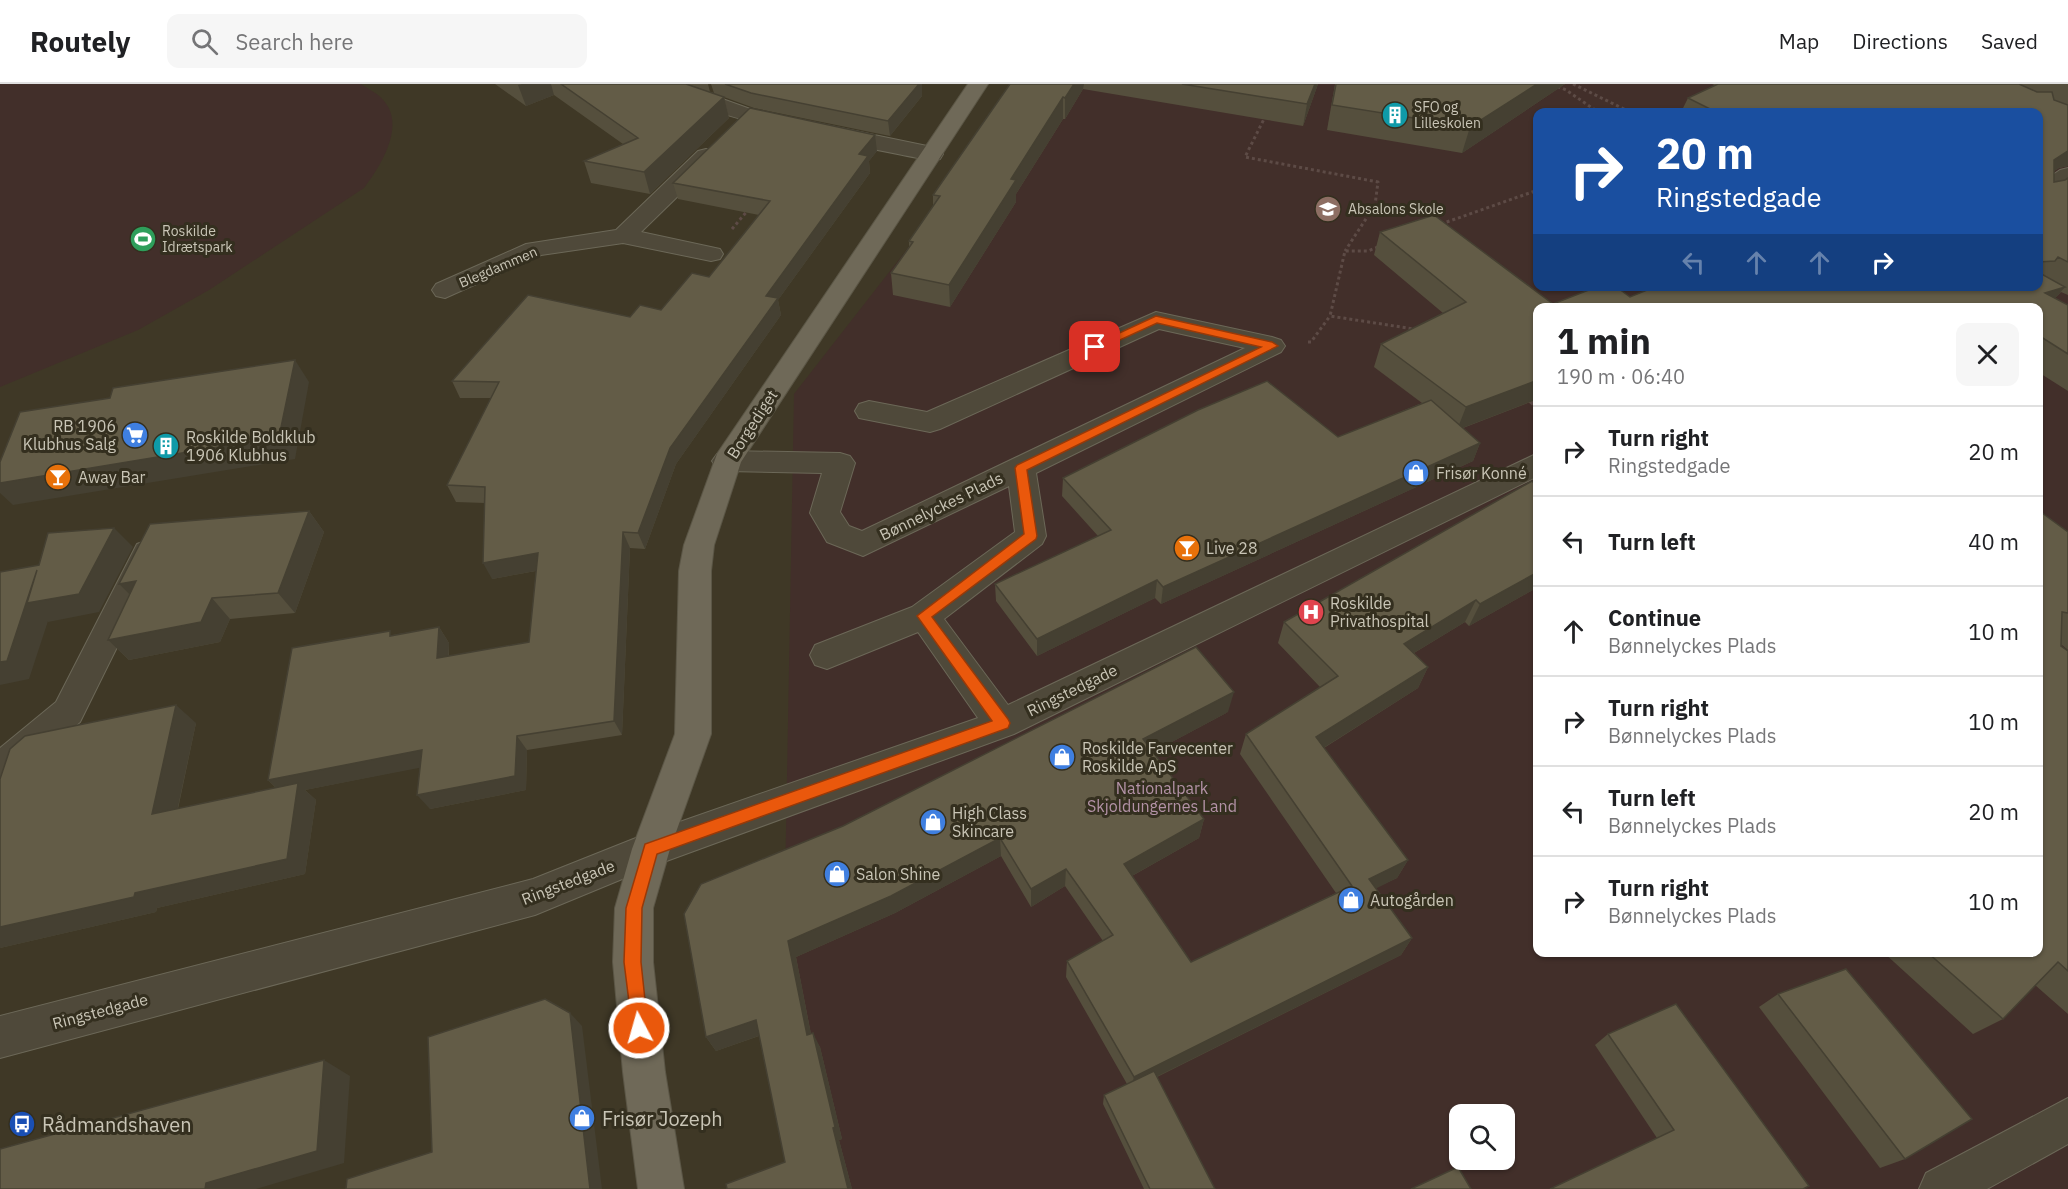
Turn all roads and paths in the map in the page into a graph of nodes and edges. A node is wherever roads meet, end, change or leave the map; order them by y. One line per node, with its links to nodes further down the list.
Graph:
1 (667, 84): 8 (street)
2 (978, 84): 9 (main road, Borgediget)
3 (1552, 84): 5 (path)
4 (1573, 84): 6 (path)
5 (1592, 108)
6 (1622, 108)
7 (1268, 111): 17 (path)
8 (734, 129): 9 (street); 15 (street)
9 (932, 154): 24 (main road, Borgediget)
10 (2068, 175): 12 (street)
11 (1533, 192): 14 (path)
12 (2043, 192)
13 (748, 210): 18 (path)
14 (1436, 226)
15 (623, 237): 18 (street, Blegdammen); 19 (street, Blegdammen)
16 (1380, 247): 17 (path)
17 (1345, 251): 20 (path)
18 (711, 254)
19 (445, 290)
20 (1422, 330)
21 (1530, 401): 22 (path)
22 (1533, 404)
23 (869, 411): 26 (street, Bønnelyckes Plads)
24 (727, 461): 26 (street, Bønnelyckes Plads); 32 (main road, Borgediget)
25 (1533, 465): 30 (street, Ringstedgade)
26 (1021, 468): 28 (street, Bønnelyckes Plads)
27 (158, 534): 31 (street)
28 (924, 616): 29 (street); 30 (street)
29 (827, 655)
30 (1002, 723): 32 (street, Ringstedgade)
31 (0, 769)
32 (651, 849): 33 (street, Ringstedgade); 35 (main road, Borgediget)
33 (0, 1037)
34 (2068, 1120): 36 (street)
35 (660, 1189)
36 (1942, 1189)

